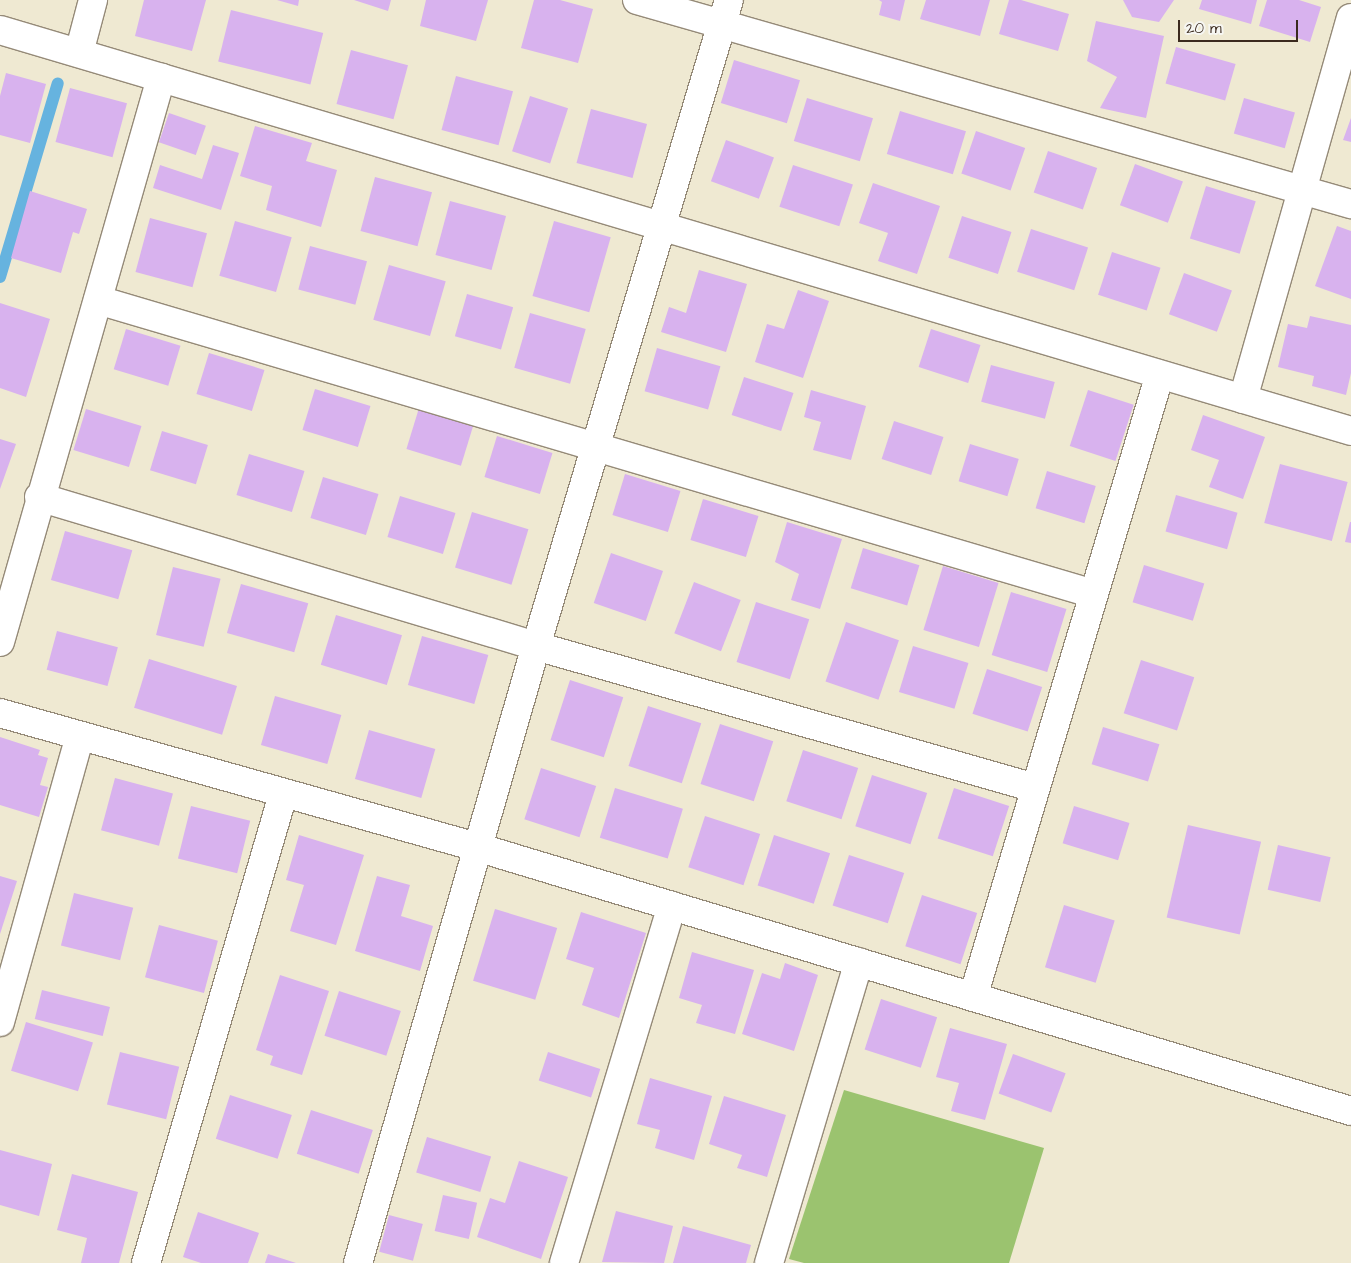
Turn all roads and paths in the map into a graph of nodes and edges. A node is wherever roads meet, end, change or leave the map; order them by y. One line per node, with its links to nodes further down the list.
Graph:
1 (93, 0): 6 (street)
2 (637, 0): 3 (street)
3 (725, 13): 8 (street); 10 (street)
4 (1351, 18): 8 (street)
5 (0, 30): 6 (street)
6 (79, 53): 7 (street)
7 (161, 78): 10 (street); 11 (street)
8 (1302, 190): 9 (street); 13 (street)
9 (1351, 204)
10 (662, 228): 12 (street); 15 (street)
11 (98, 300): 15 (street); 16 (street)
12 (1160, 374): 13 (street); 17 (street)
13 (1243, 399): 14 (street)
14 (1351, 431)
15 (597, 448): 17 (street); 19 (street)
16 (39, 497): 18 (street); 19 (street)
17 (1094, 594): 22 (street)
18 (0, 642)
19 (536, 646): 22 (street); 24 (street)
20 (0, 713): 21 (street)
21 (80, 736): 23 (street); 28 (street)
22 (1034, 788): 27 (street)
23 (283, 793): 24 (street); 30 (street)
24 (480, 848): 25 (street); 31 (street)
25 (672, 906): 26 (street); 32 (street)
26 (859, 962): 27 (street); 33 (street)
27 (973, 997): 29 (street)
28 (0, 1022)
29 (1351, 1111)
30 (146, 1263)
31 (358, 1263)
32 (564, 1263)
33 (769, 1263)

